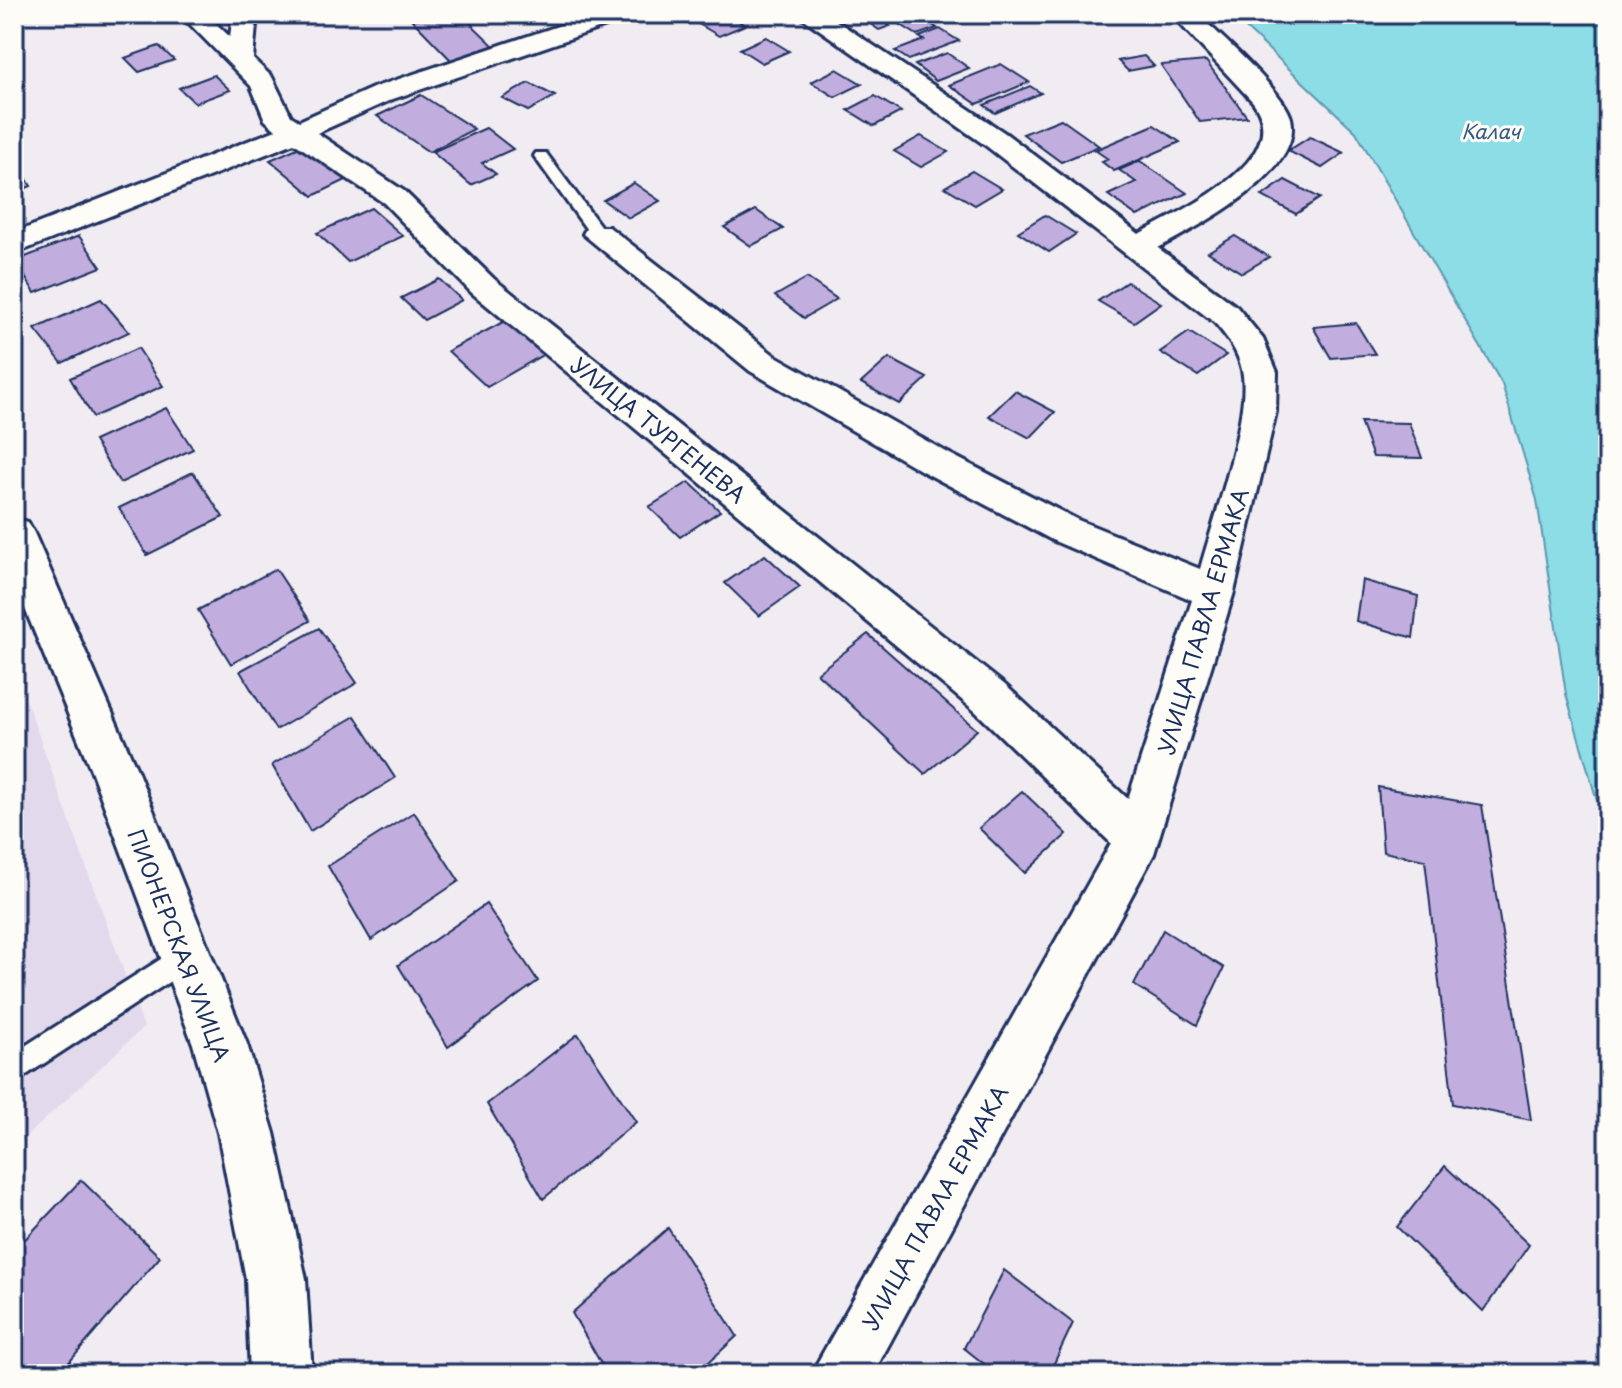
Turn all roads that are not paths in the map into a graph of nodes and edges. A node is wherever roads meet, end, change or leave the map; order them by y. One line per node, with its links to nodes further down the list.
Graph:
1 (192, 14): 6 (street, УЛИЦА ТУРГЕНЕВА)
2 (245, 14): 6 (street)
3 (618, 14): 7 (street)
4 (809, 14): 11 (street, УЛИЦА ПАВЛА ЕРМАКА)
5 (1183, 14): 11 (street)
6 (240, 61): 7 (street, УЛИЦА ТУРГЕНЕВА)
7 (297, 132): 10 (street); 14 (street, УЛИЦА ТУРГЕНЕВА)
8 (541, 156): 9 (lane)
9 (598, 234): 13 (street)
10 (14, 244)
11 (1137, 247): 13 (street, УЛИЦА ПАВЛА ЕРМАКА)
12 (14, 533): 15 (street, ПИОНЕРСКАЯ УЛИЦА)
13 (1214, 592): 14 (street, УЛИЦА ПАВЛА ЕРМАКА)
14 (1138, 839): 18 (street, УЛИЦА ПАВЛА ЕРМАКА)
15 (186, 956): 16 (lane); 17 (street, ПИОНЕРСКАЯ УЛИЦА)
16 (14, 1069)
17 (281, 1374)
18 (841, 1374)

